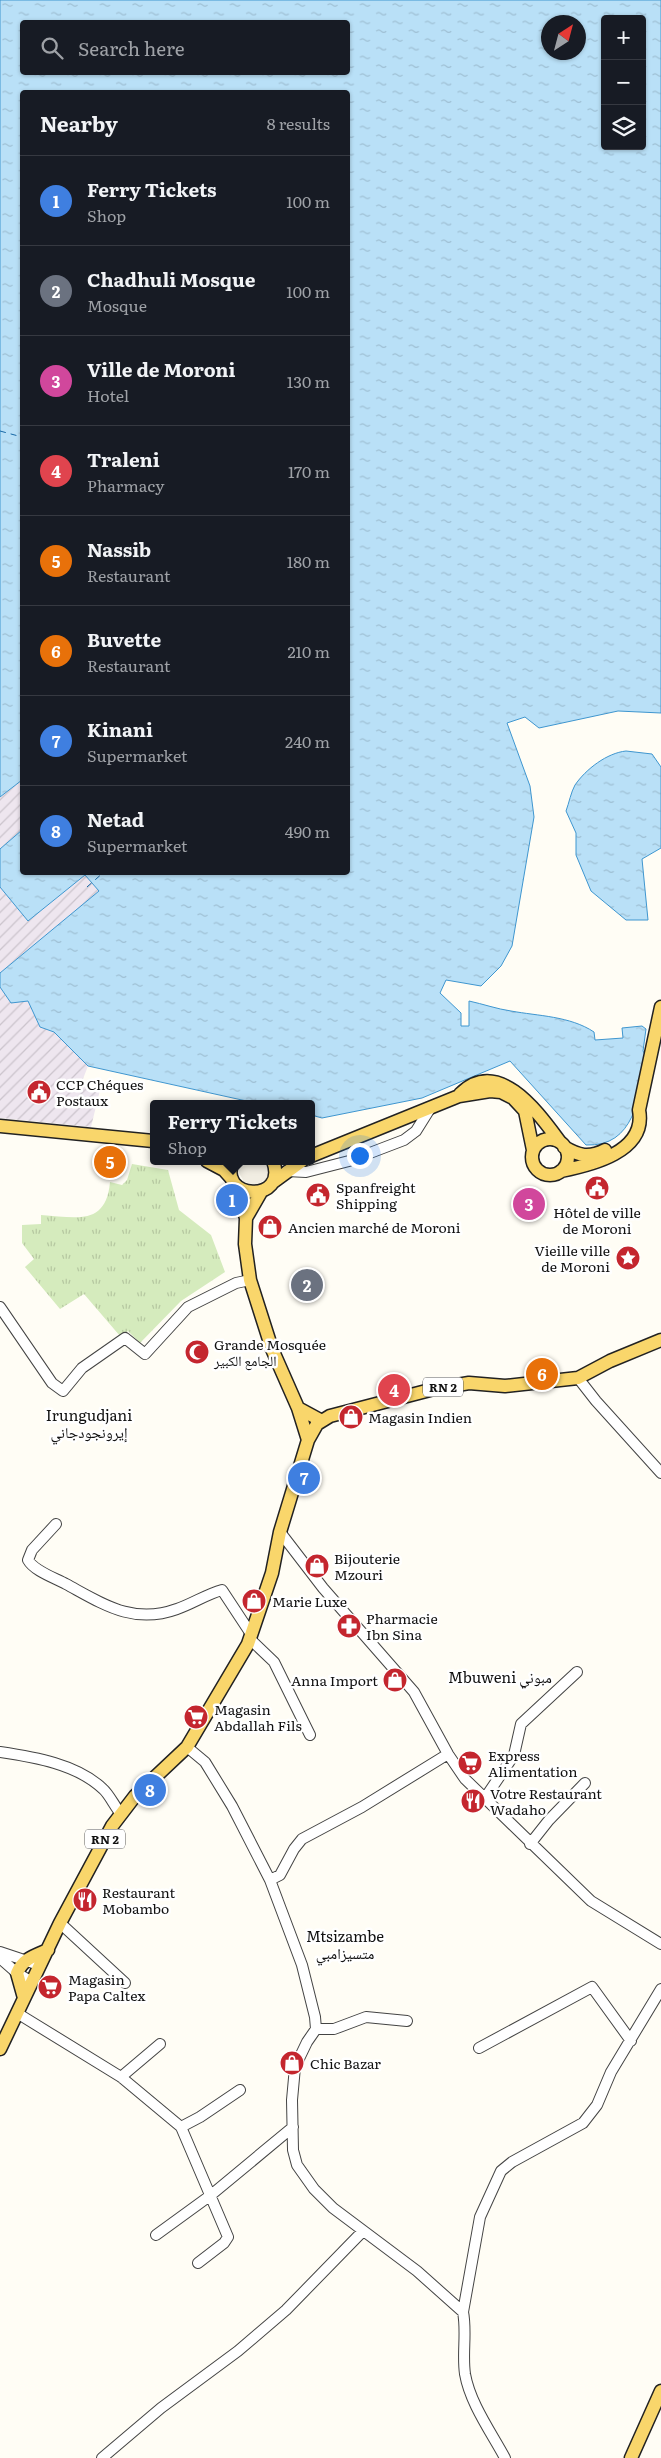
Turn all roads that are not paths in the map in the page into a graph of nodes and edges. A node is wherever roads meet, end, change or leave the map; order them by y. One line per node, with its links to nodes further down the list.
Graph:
1 (661, 1007): 4 (main road)
2 (459, 1096): 3 (main road); 8 (main road); 10 (main road)
3 (431, 1107): 11 (main road); 17 (street)
4 (639, 1110): 8 (main road); 16 (main road)
5 (0, 1126): 6 (main road)
6 (131, 1139): 7 (main road); 9 (main road)
7 (150, 1141)
8 (562, 1144): 10 (main road); 16 (main road)
9 (150, 1148)
10 (533, 1150): 16 (main road)
11 (315, 1155)
12 (215, 1165): 18 (main road)
13 (232, 1165): 18 (main road)
14 (274, 1165): 19 (main road)
15 (297, 1165): 17 (main road)
16 (561, 1170)
17 (287, 1172): 19 (main road)
18 (234, 1182): 20 (main road); 21 (main road)
19 (272, 1183): 20 (main road)
20 (261, 1192): 21 (main road)
21 (246, 1218): 22 (main road)
22 (250, 1280): 23 (street); 26 (main road)
23 (0, 1307)
24 (661, 1340): 25 (main road, RN 2)
25 (578, 1378): 27 (main road, RN 2); 29 (street)
26 (298, 1408): 27 (main road); 28 (main road)
27 (322, 1421): 28 (main road, RN 2)
28 (308, 1440): 31 (main road, RN 2)
29 (661, 1473)
30 (56, 1524): 32 (street)
31 (280, 1532): 32 (main road, RN 2); 37 (street)
32 (250, 1637): 34 (street); 35 (main road, RN 2)
33 (577, 1672): 39 (street)
34 (310, 1736)
35 (188, 1747): 40 (main road, RN 2); 42 (street)
36 (0, 1752): 40 (street)
37 (448, 1754): 39 (street); 42 (street)
38 (585, 1784): 41 (street)
39 (485, 1798): 41 (street)
40 (121, 1814): 43 (main road, RN 2)
41 (530, 1844): 44 (street)
42 (270, 1880): 57 (street)
43 (60, 1923): 45 (main road, RN 2); 52 (street)
44 (661, 1944)
45 (48, 1950): 48 (main road); 49 (main road, RN 2)
46 (0, 1952): 48 (street)
47 (0, 1958): 50 (street)
48 (25, 1960): 49 (street); 50 (main road)
49 (40, 1966): 51 (main road, RN 2)
50 (16, 1973): 51 (street); 54 (main road)
51 (32, 1982): 54 (main road, RN 2)
52 (126, 1983)
53 (661, 1989): 58 (street)
54 (24, 1998): 55 (main road, RN 2)
55 (17, 2013): 61 (main road, RN 2); 62 (street)
56 (407, 2022): 57 (street)
57 (316, 2029): 65 (street)
58 (631, 2041): 60 (street); 70 (street)
59 (160, 2044): 62 (street)
60 (479, 2048)
61 (0, 2049)
62 (121, 2078): 64 (street)
63 (240, 2090): 64 (street)
64 (181, 2127): 66 (street)
65 (293, 2127): 66 (street); 67 (street)
66 (211, 2195): 68 (street); 69 (street)
67 (362, 2232): 70 (street); 72 (street)
68 (156, 2235)
69 (198, 2263)
70 (462, 2312): 73 (street)
71 (661, 2391): 74 (main road)
72 (102, 2458)
73 (506, 2458)
74 (631, 2458)

